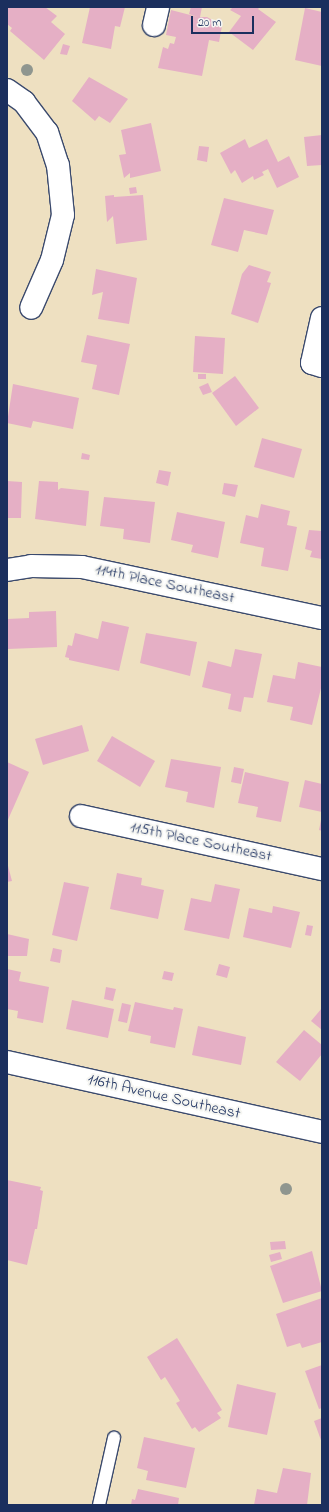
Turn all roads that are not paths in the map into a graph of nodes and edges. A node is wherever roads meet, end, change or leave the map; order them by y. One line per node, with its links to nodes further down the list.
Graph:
1 (7, 90): 2 (street)
2 (31, 308)
3 (322, 318): 4 (street)
4 (317, 365)
5 (7, 570): 6 (street, 114th Place Southeast)
6 (322, 618)
7 (81, 816): 8 (street, 115th Place Southeast)
8 (322, 869)
9 (7, 1062): 10 (street, 116th Avenue Southeast)
10 (322, 1132)
11 (114, 1438): 12 (lane)
12 (99, 1505)

